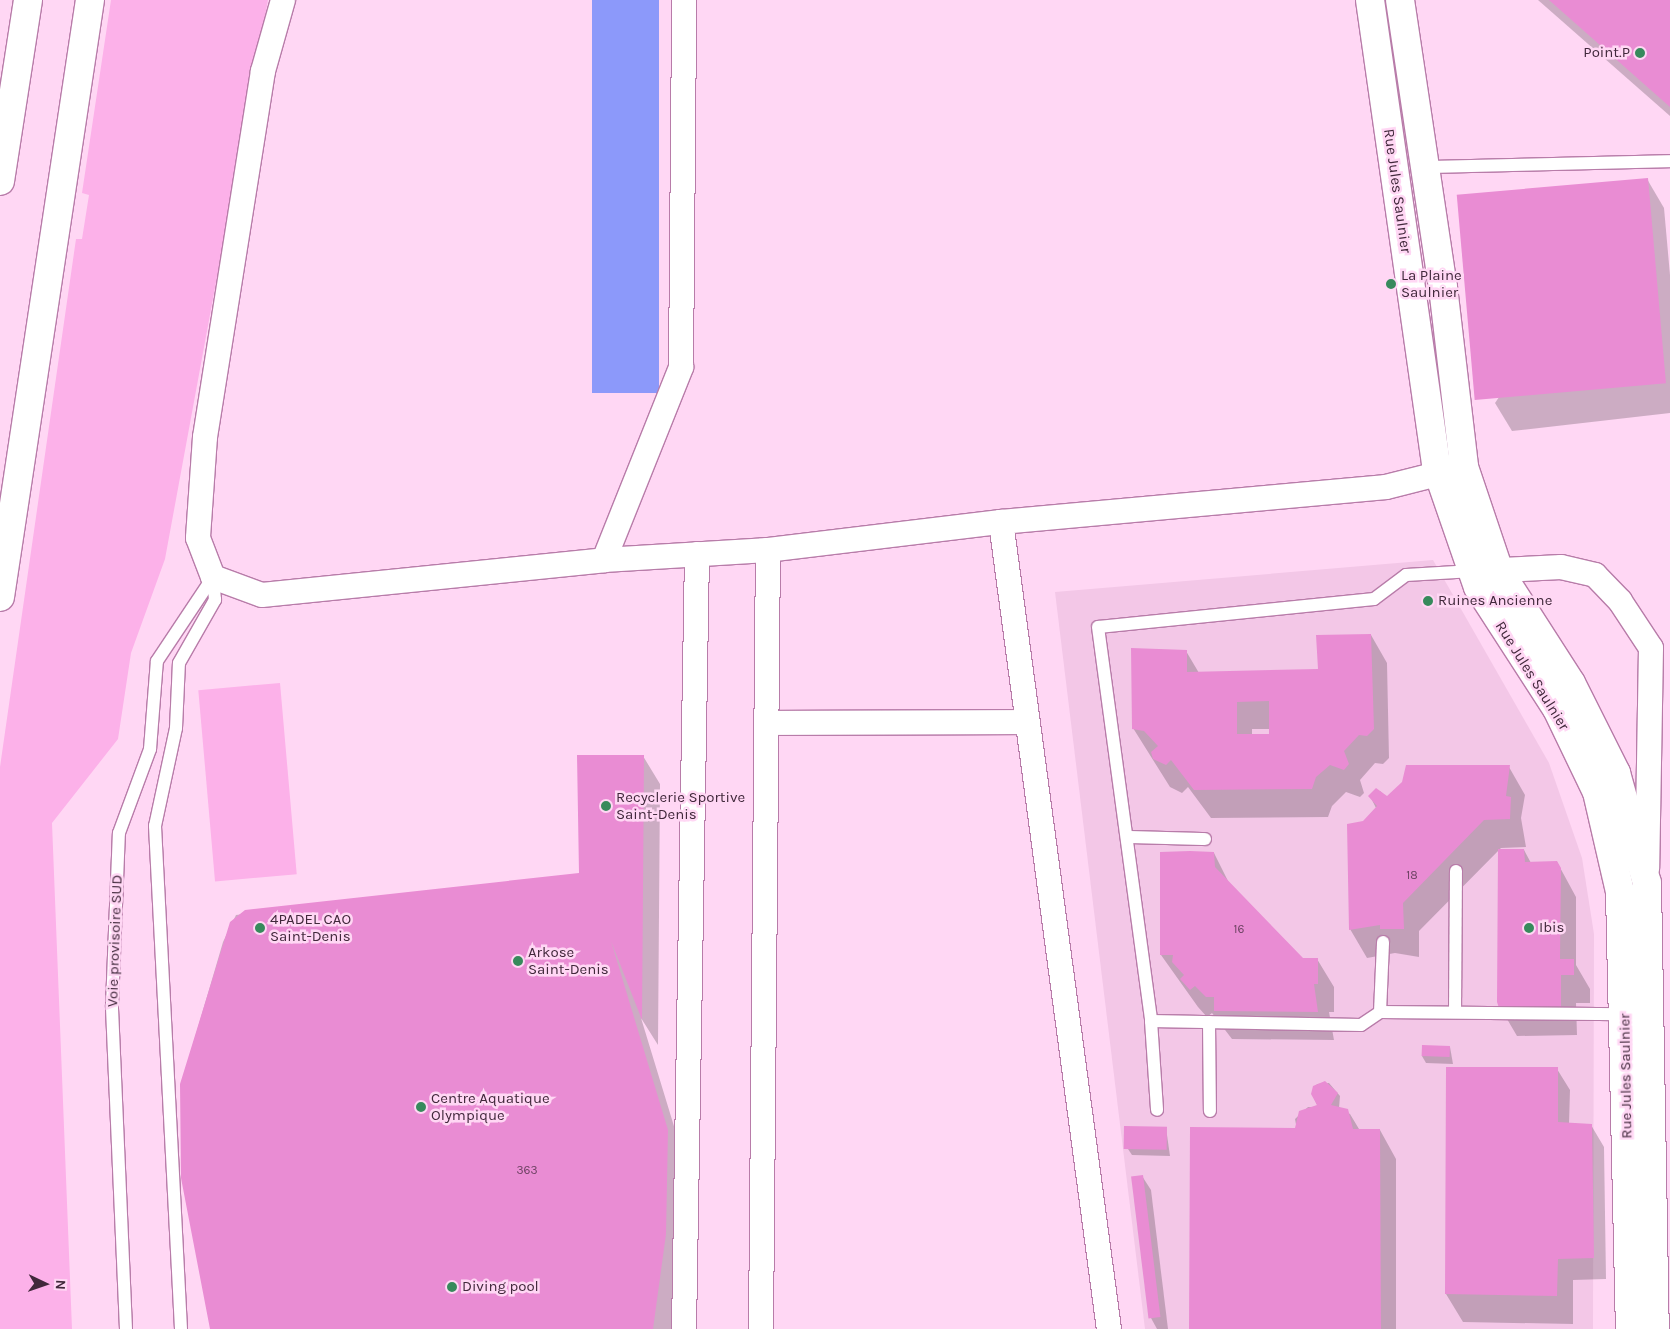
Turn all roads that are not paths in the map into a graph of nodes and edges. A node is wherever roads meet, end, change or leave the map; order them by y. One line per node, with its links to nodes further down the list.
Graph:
1 (28, 0): 9 (main road)
2 (90, 0): 17 (main road)
3 (283, 0): 16 (street)
4 (684, 0): 14 (street)
5 (1370, 0): 10 (main road, Rue Jules Saulnier)
6 (1400, 0): 8 (main road, Rue Jules Saulnier)
7 (1670, 161): 8 (lane)
8 (1426, 167): 10 (main road, Rue Jules Saulnier)
9 (0, 182)
10 (1452, 471): 11 (street); 15 (main road, Rue Jules Saulnier)
11 (1001, 522): 12 (street); 18 (street)
12 (768, 550): 13 (street); 19 (street)
13 (697, 554): 14 (street); 35 (street)
14 (604, 560): 16 (street)
15 (1486, 571): 20 (lane); 23 (main road, Rue Jules Saulnier); 23 (street); 27 (main road, Rue Jules Saulnier)
16 (213, 576): 33 (lane, Voie provisoire SUD); 34 (lane)
17 (0, 598)
18 (1025, 722): 19 (street); 37 (street)
19 (769, 723): 36 (street)
20 (1127, 837): 21 (lane); 28 (lane)
21 (1205, 839)
22 (1456, 871): 26 (lane)
23 (1647, 882): 32 (main road, Rue Jules Saulnier)
24 (1383, 942): 25 (lane)
25 (1380, 1012): 26 (lane); 29 (lane)
26 (1455, 1012): 27 (lane)
27 (1625, 1014): 32 (main road, Rue Jules Saulnier)
28 (1151, 1022): 29 (lane); 30 (lane)
29 (1210, 1022): 31 (lane)
30 (1157, 1110)
31 (1210, 1111)
32 (1652, 1322)
33 (126, 1329)
34 (181, 1329)
35 (684, 1329)
36 (762, 1329)
37 (1109, 1329)

